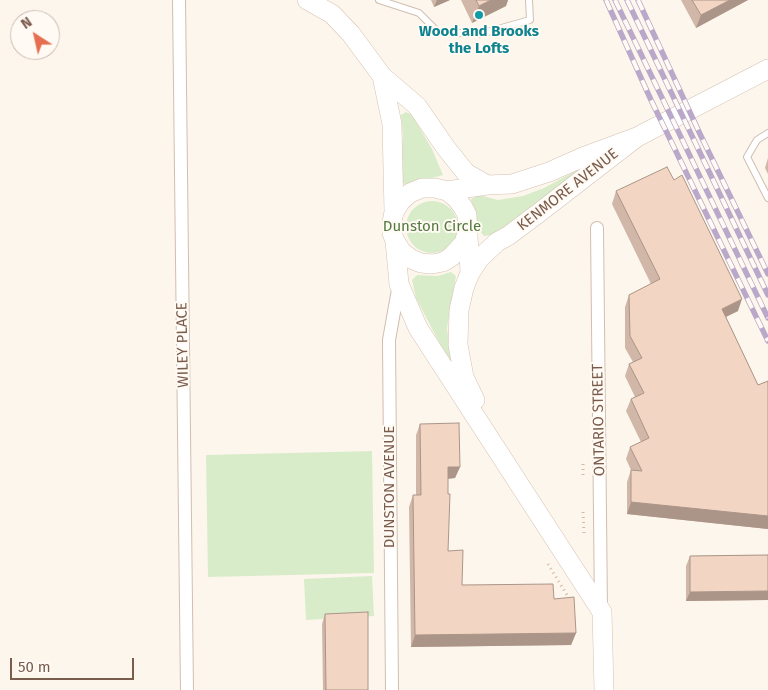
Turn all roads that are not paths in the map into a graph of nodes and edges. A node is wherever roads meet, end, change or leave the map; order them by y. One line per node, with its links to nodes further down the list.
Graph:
1 (179, 0): 22 (street, WILEY PLACE)
2 (307, 0): 6 (street, KENMORE AVENUE)
3 (379, 0): 4 (lane)
4 (528, 0)
5 (768, 69): 8 (street, KENMORE AVENUE)
6 (382, 76): 9 (street, KENMORE AVENUE); 11 (street, KENMORE AVENUE)
7 (768, 133): 10 (lane)
8 (638, 137): 9 (street, KENMORE AVENUE); 15 (street, KENMORE AVENUE)
9 (459, 184): 11 (street); 13 (street)
10 (768, 198)
11 (394, 212): 14 (street)
12 (597, 228): 21 (street, ONTARIO STREET)
13 (467, 233): 16 (street); 17 (street)
14 (395, 241): 17 (street); 19 (street)
15 (496, 243): 16 (street); 18 (street)
16 (468, 253): 17 (street); 18 (street)
17 (443, 262)
18 (470, 273): 20 (street)
19 (399, 284): 20 (street); 23 (street, DUNSTON AVENUE)
20 (498, 452): 21 (street)
21 (602, 612): 24 (street, ONTARIO STREET)
22 (187, 690)
23 (392, 690)
24 (604, 690)

